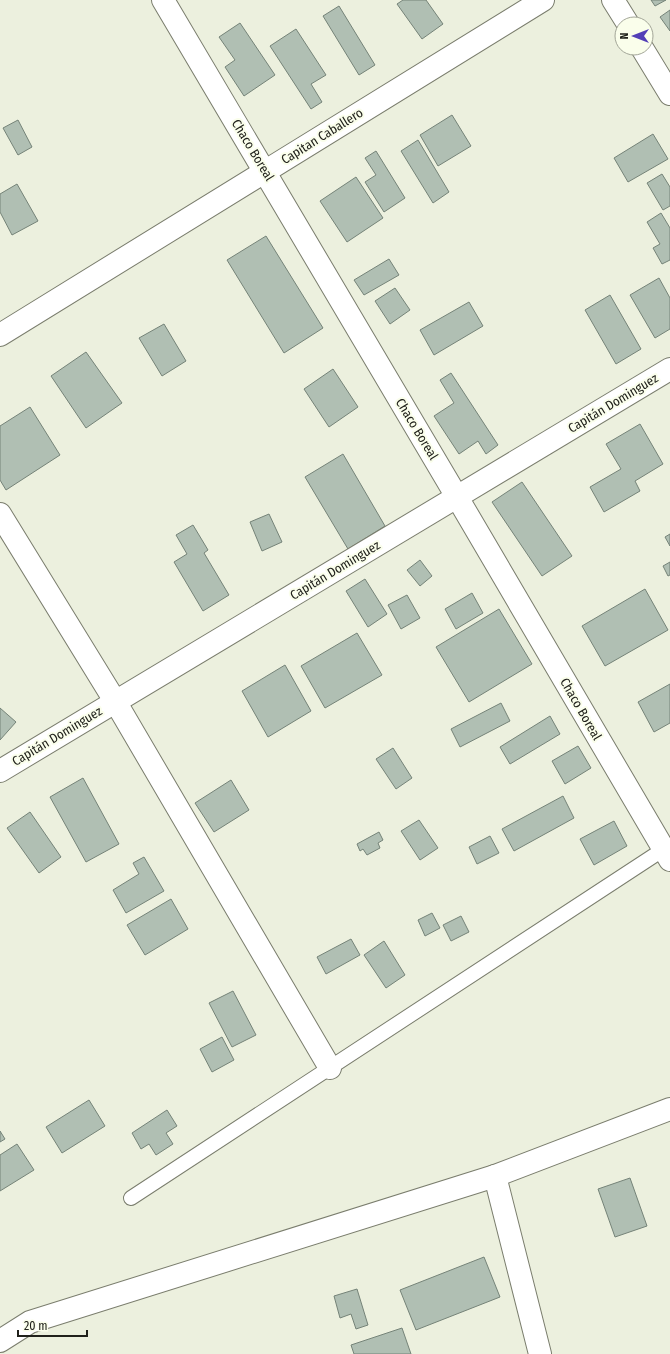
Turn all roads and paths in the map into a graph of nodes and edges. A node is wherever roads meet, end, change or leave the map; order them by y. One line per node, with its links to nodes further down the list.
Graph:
1 (163, 0): 7 (street, Chaco Boreal)
2 (543, 0): 7 (street, Capitan Caballero)
3 (613, 0): 4 (street)
4 (623, 16)
5 (647, 56): 6 (street)
6 (670, 94)
7 (265, 172): 8 (street, Capitan Caballero); 10 (street, Chaco Boreal)
8 (0, 335)
9 (670, 369): 10 (street, Capitán Dominguez)
10 (457, 497): 12 (street, Capitán Dominguez); 14 (street, Chaco Boreal)
11 (0, 514): 12 (street)
12 (115, 702): 13 (street, Capitán Dominguez); 15 (street)
13 (0, 771)
14 (667, 854): 15 (lane)
15 (330, 1068): 18 (lane)
16 (670, 1109): 17 (street)
17 (495, 1176): 19 (street); 20 (street)
18 (130, 1198)
19 (0, 1341)
20 (540, 1354)

